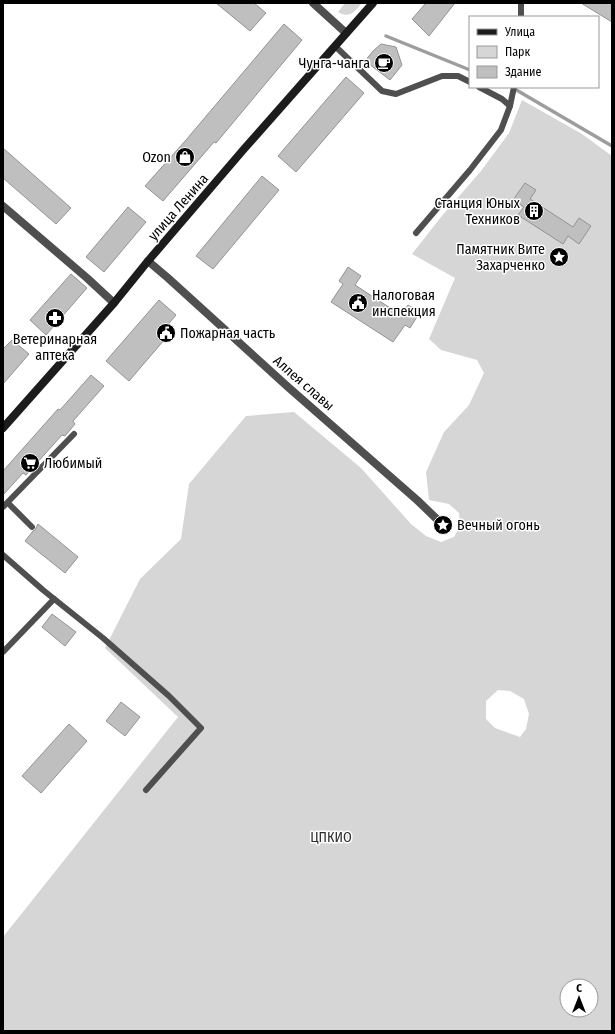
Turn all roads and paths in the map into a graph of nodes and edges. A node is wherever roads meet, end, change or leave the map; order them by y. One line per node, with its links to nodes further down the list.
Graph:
1 (313, 3): 5 (street)
2 (373, 3): 5 (street, улица Ленина)
3 (521, 3): 4 (lane)
4 (521, 16)
5 (346, 33): 6 (street, улица Ленина)
6 (335, 46): 7 (lane); 13 (street, улица Ленина)
7 (469, 82)
8 (481, 88): 10 (lane)
9 (514, 88): 10 (lane)
10 (510, 106): 12 (lane)
11 (3, 206): 14 (street)
12 (416, 233)
13 (148, 261): 14 (street, улица Ленина); 18 (street, Аллея славы)
14 (114, 303): 15 (street, улица Ленина)
15 (3, 428)
16 (74, 434): 17 (lane)
17 (5, 505): 19 (lane)
18 (443, 525)
19 (32, 527)
20 (3, 555): 21 (lane)
21 (54, 599): 22 (lane); 23 (lane)
22 (3, 652)
23 (146, 790)

